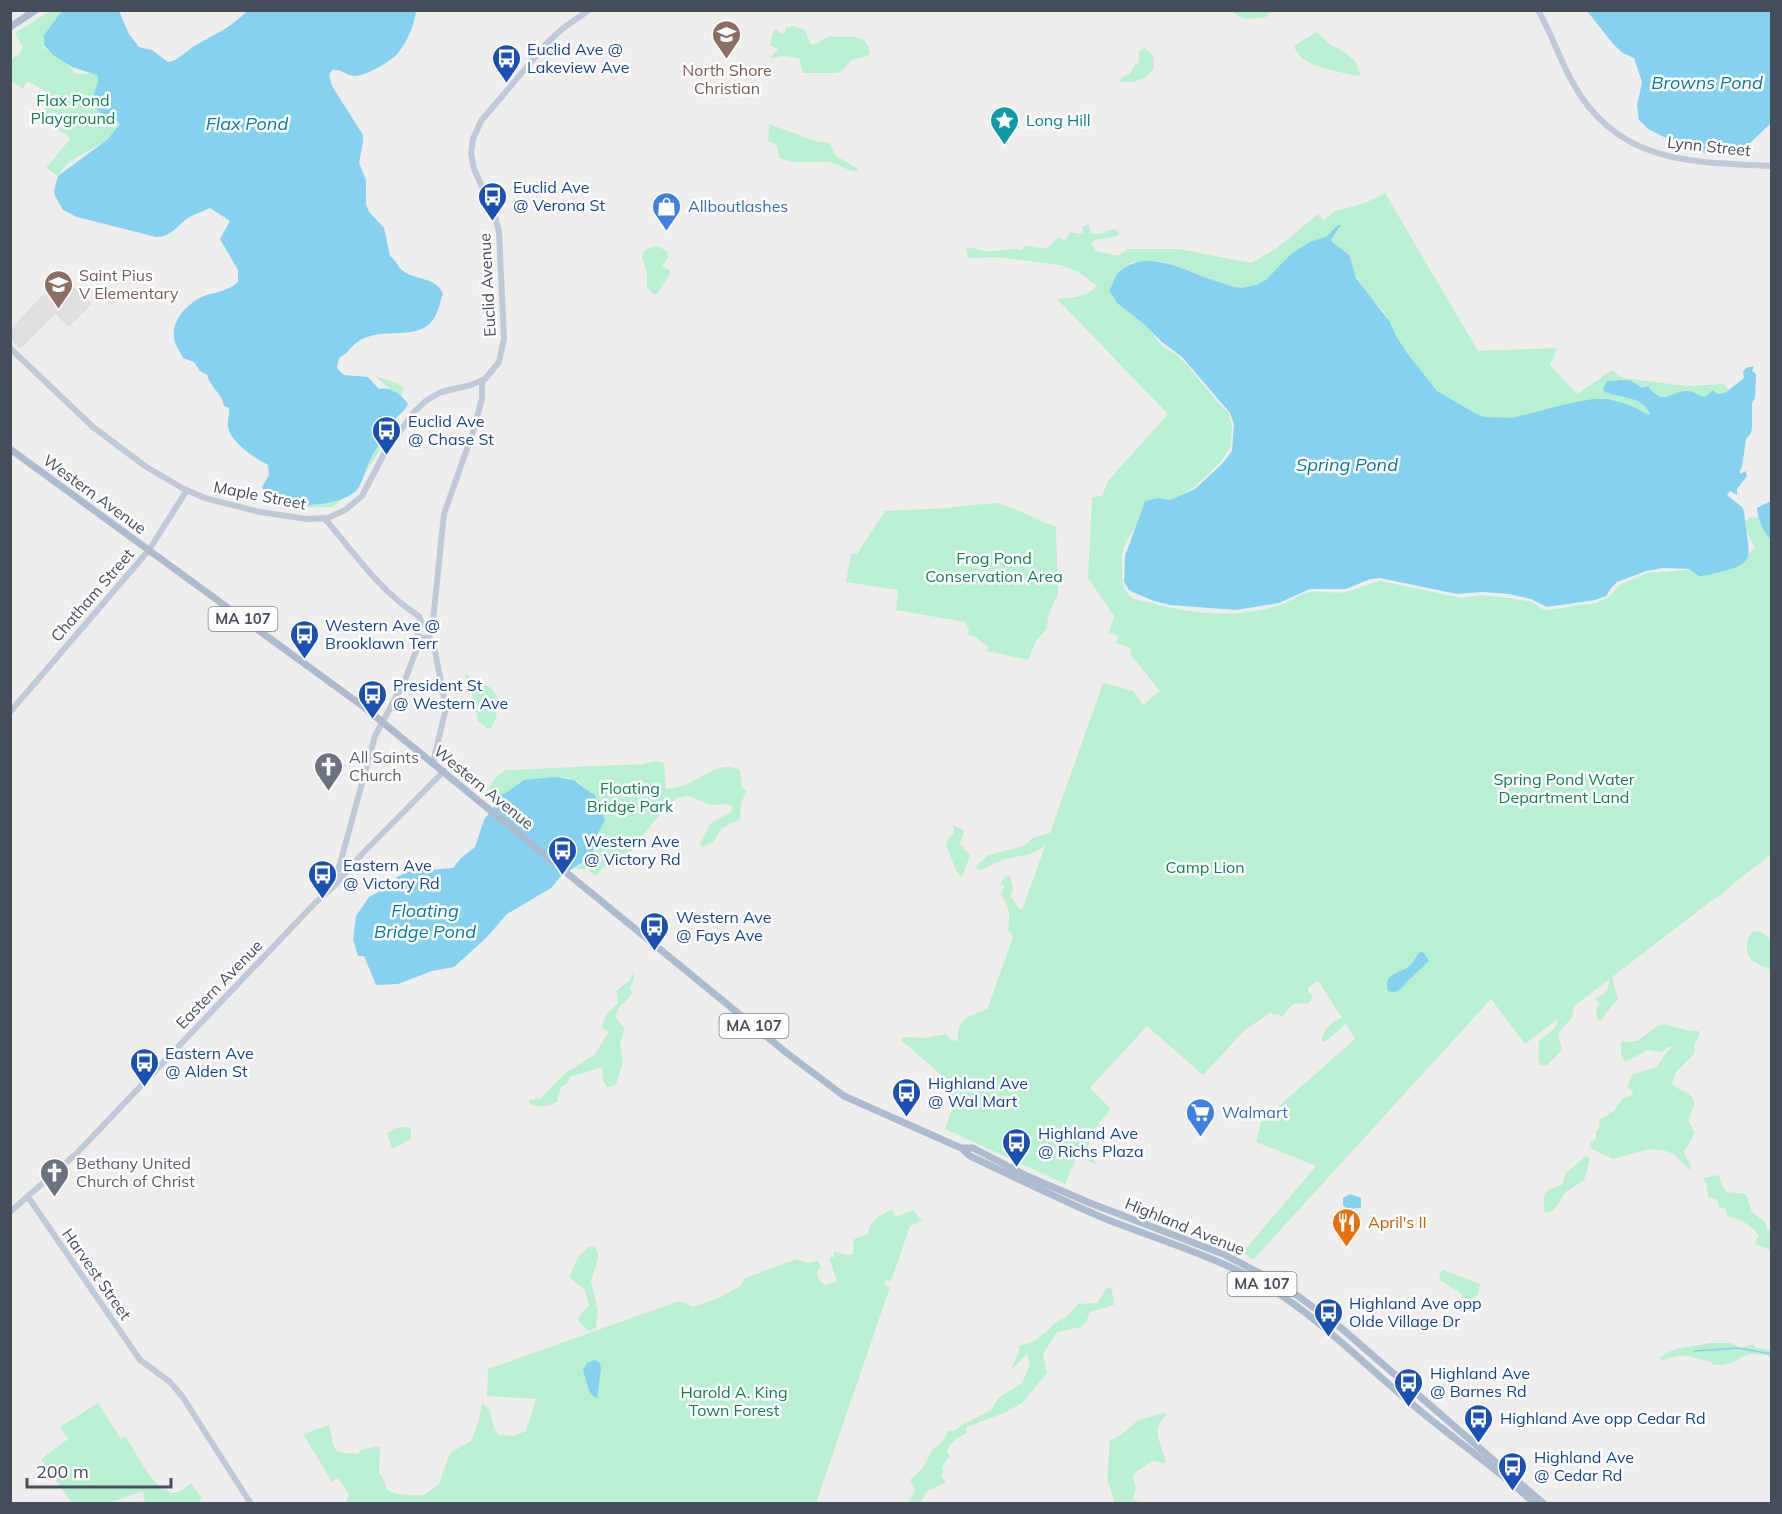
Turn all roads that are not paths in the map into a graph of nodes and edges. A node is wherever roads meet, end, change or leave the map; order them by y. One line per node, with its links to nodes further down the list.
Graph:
1 (36, 10): 4 (main road)
2 (589, 10): 7 (street, Euclid Avenue)
3 (1538, 10): 5 (street, Lynn Street)
4 (10, 27)
5 (1772, 166)
6 (10, 348): 9 (street, Maple Street)
7 (482, 381): 10 (street); 12 (street)
8 (10, 449): 11 (main road, Western Avenue / MA 107)
9 (187, 490): 10 (street, Maple Street); 11 (street, Chatham Street)
10 (324, 518): 13 (street, Maple Street)
11 (149, 550): 19 (street, Chatham Street); 20 (main road, Western Avenue / MA 107)
12 (434, 599): 14 (street); 17 (street)
13 (408, 609): 15 (street, Maple Street); 16 (street, Maple Street)
14 (429, 614): 15 (street); 16 (street)
15 (419, 616): 16 (street, Maple Street)
16 (422, 626): 17 (street, Maple Street); 18 (street, Maple Street)
17 (431, 634): 18 (street); 21 (street)
18 (421, 638): 20 (street)
19 (10, 712)
20 (382, 722): 21 (main road, Western Avenue / MA 107); 23 (street)
21 (433, 763): 22 (main road, Western Avenue / MA 107)
22 (444, 771): 23 (street, Eastern Avenue); 24 (main road, Western Avenue / MA 107)
23 (334, 886): 26 (street, Eastern Avenue)
24 (940, 1139): 25 (main road, Highland Avenue / MA 107)
25 (961, 1148): 29 (main road, Highland Avenue / MA 107); 30 (main road, Highland Avenue / MA 107)
26 (28, 1197): 27 (street, Eastern Avenue); 28 (street, Harvest Street)
27 (10, 1212)
28 (251, 1503)
29 (1534, 1503)
30 (1544, 1503)

